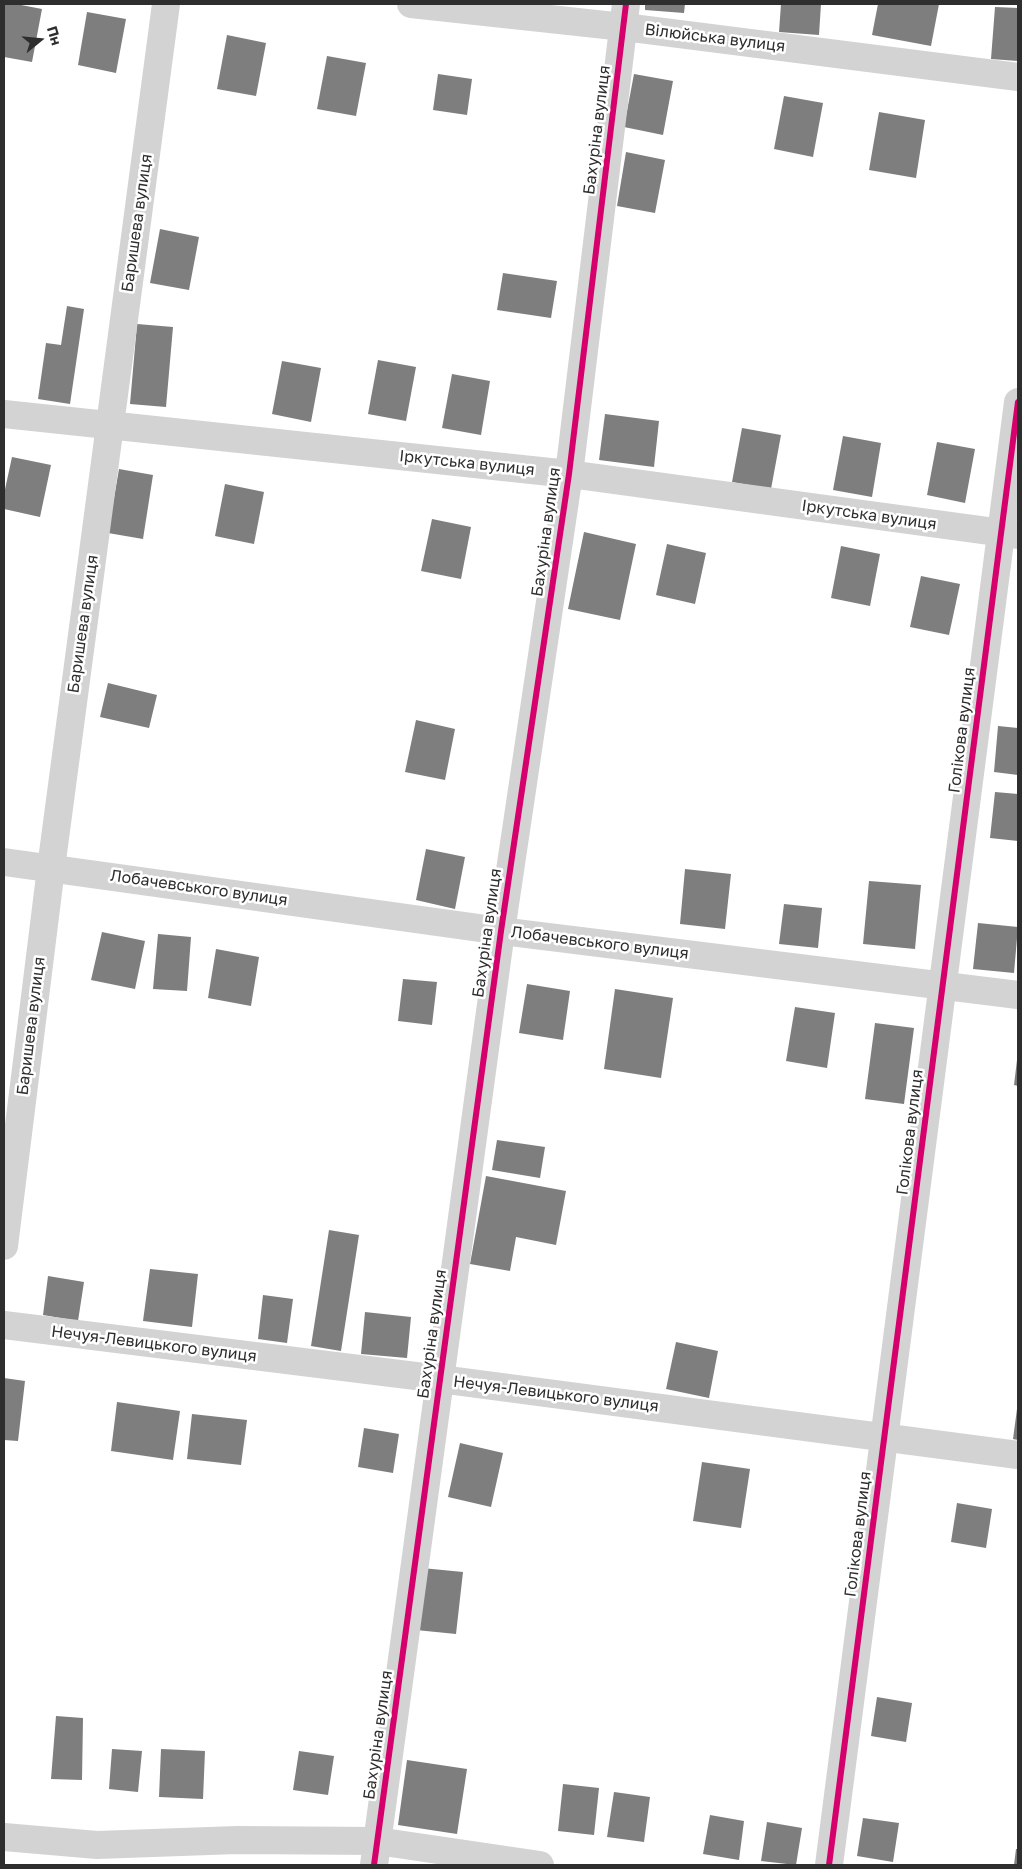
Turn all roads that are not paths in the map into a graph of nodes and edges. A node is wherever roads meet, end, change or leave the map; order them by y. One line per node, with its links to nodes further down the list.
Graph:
1 (166, 4): 7 (street, Баришева вулиця)
2 (411, 4): 3 (street, Вілюйська вулиця)
3 (625, 15): 4 (street, Вілюйська вулиця); 8 (street, Бахуріна вулиця)
4 (1018, 76)
5 (1018, 402): 9 (street, Голікова вулиця)
6 (4, 414): 7 (street, Іркутська вулиця)
7 (110, 425): 8 (street, Іркутська вулиця); 11 (street, Баришева вулиця)
8 (569, 474): 9 (street, Іркутська вулиця); 12 (street, Бахуріна вулиця)
9 (1010, 534): 13 (street, Голікова вулиця)
10 (4, 862): 11 (street, Лобачевського вулиця)
11 (51, 868): 12 (street, Лобачевського вулиця); 15 (street, Баришева вулиця)
12 (501, 931): 13 (street, Лобачевського вулиця); 17 (street, Бахуріна вулиця)
13 (943, 985): 14 (street, Лобачевського вулиця); 18 (street, Голікова вулиця)
14 (1018, 995)
15 (4, 1246)
16 (4, 1325): 17 (street, Нечуя-Левицького вулиця)
17 (440, 1379): 18 (street, Нечуя-Левицького вулиця); 21 (street, Бахуріна вулиця)
18 (884, 1437): 19 (street, Нечуя-Левицького вулиця); 23 (street, Голікова вулиця)
19 (1018, 1455)
20 (4, 1836): 21 (street)
21 (376, 1853): 22 (street)
22 (540, 1865)
23 (829, 1865)

